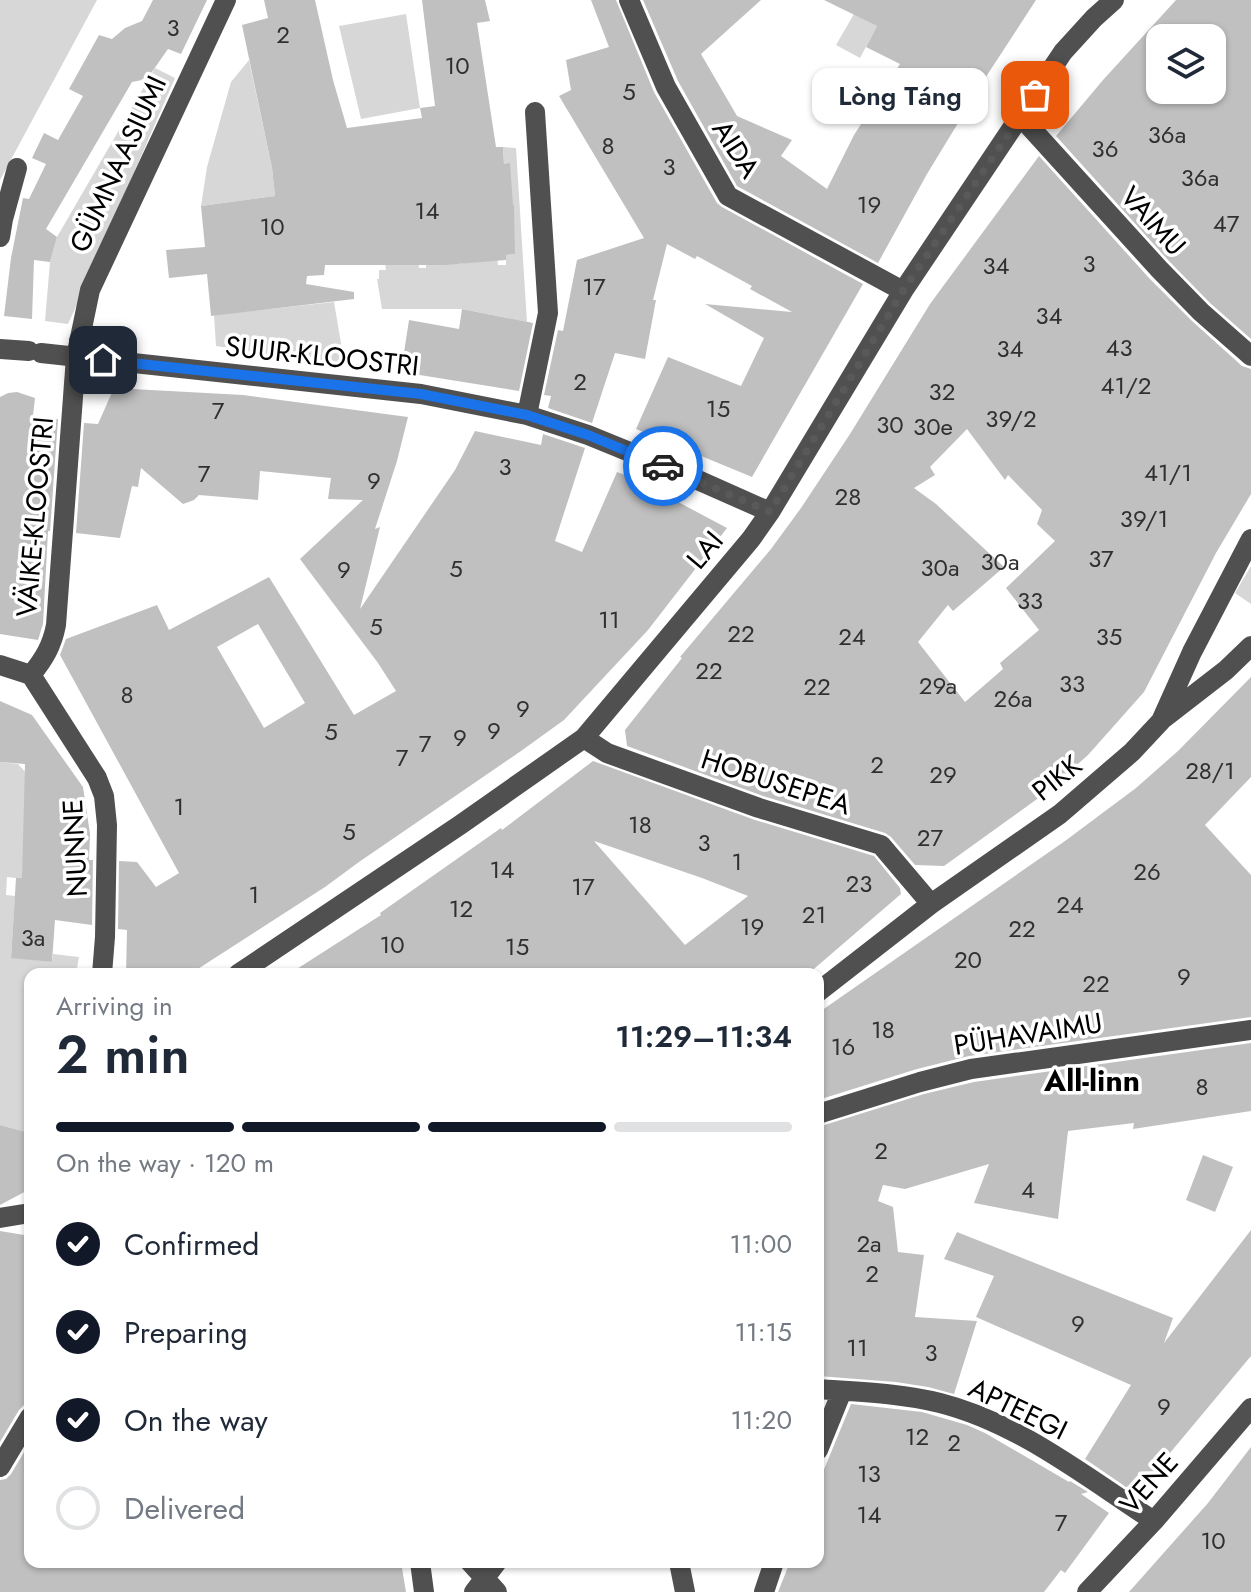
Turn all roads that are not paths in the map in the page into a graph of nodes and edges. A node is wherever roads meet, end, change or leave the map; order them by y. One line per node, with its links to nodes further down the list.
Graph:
1 (226, 0): 11 (street, GÜMNAASIUMI)
2 (629, 0): 8 (street, AIDA)
3 (1114, 0): 5 (street, LAI)
4 (535, 112): 12 (street)
5 (1020, 116): 8 (street, LAI); 10 (street, VAIMU)
6 (17, 168): 7 (street)
7 (0, 237)
8 (903, 291): 13 (street, LAI)
9 (0, 349): 11 (street, SUUR-KLOOSTRI)
10 (1251, 356)
11 (76, 357): 12 (street, SUUR-KLOOSTRI); 17 (street, VÄIKE-KLOOSTRI)
12 (527, 415): 13 (street, SUUR-KLOOSTRI)
13 (770, 512): 19 (street, LAI)
14 (1251, 539): 18 (street, PIKK)
15 (1251, 646): 18 (street)
16 (0, 665): 17 (street)
17 (31, 675): 21 (street, NUNNE)
18 (1161, 721): 20 (street, PIKK)
19 (584, 738): 20 (street, HOBUSEPEA); 22 (street, LAI)
20 (931, 904): 23 (street, PIKK)
21 (102, 968)
22 (247, 968)
23 (824, 987)
24 (1251, 1030): 25 (street, PÜHAVAIMU)
25 (824, 1112)
26 (24, 1214): 27 (street)
27 (0, 1218)
28 (824, 1390): 29 (street, APTEEGI)
29 (842, 1391): 32 (street); 34 (street, APTEEGI)
30 (1251, 1408): 34 (street, VENE)
31 (24, 1427): 33 (street)
32 (824, 1435)
33 (0, 1467)
34 (1154, 1521): 44 (street, VENE)
35 (421, 1568): 41 (street)
36 (473, 1568): 40 (street)
37 (494, 1568): 40 (street)
38 (680, 1568): 42 (street)
39 (772, 1568): 43 (street)
40 (485, 1588)
41 (424, 1592)
42 (685, 1592)
43 (764, 1592)
44 (1087, 1592)

